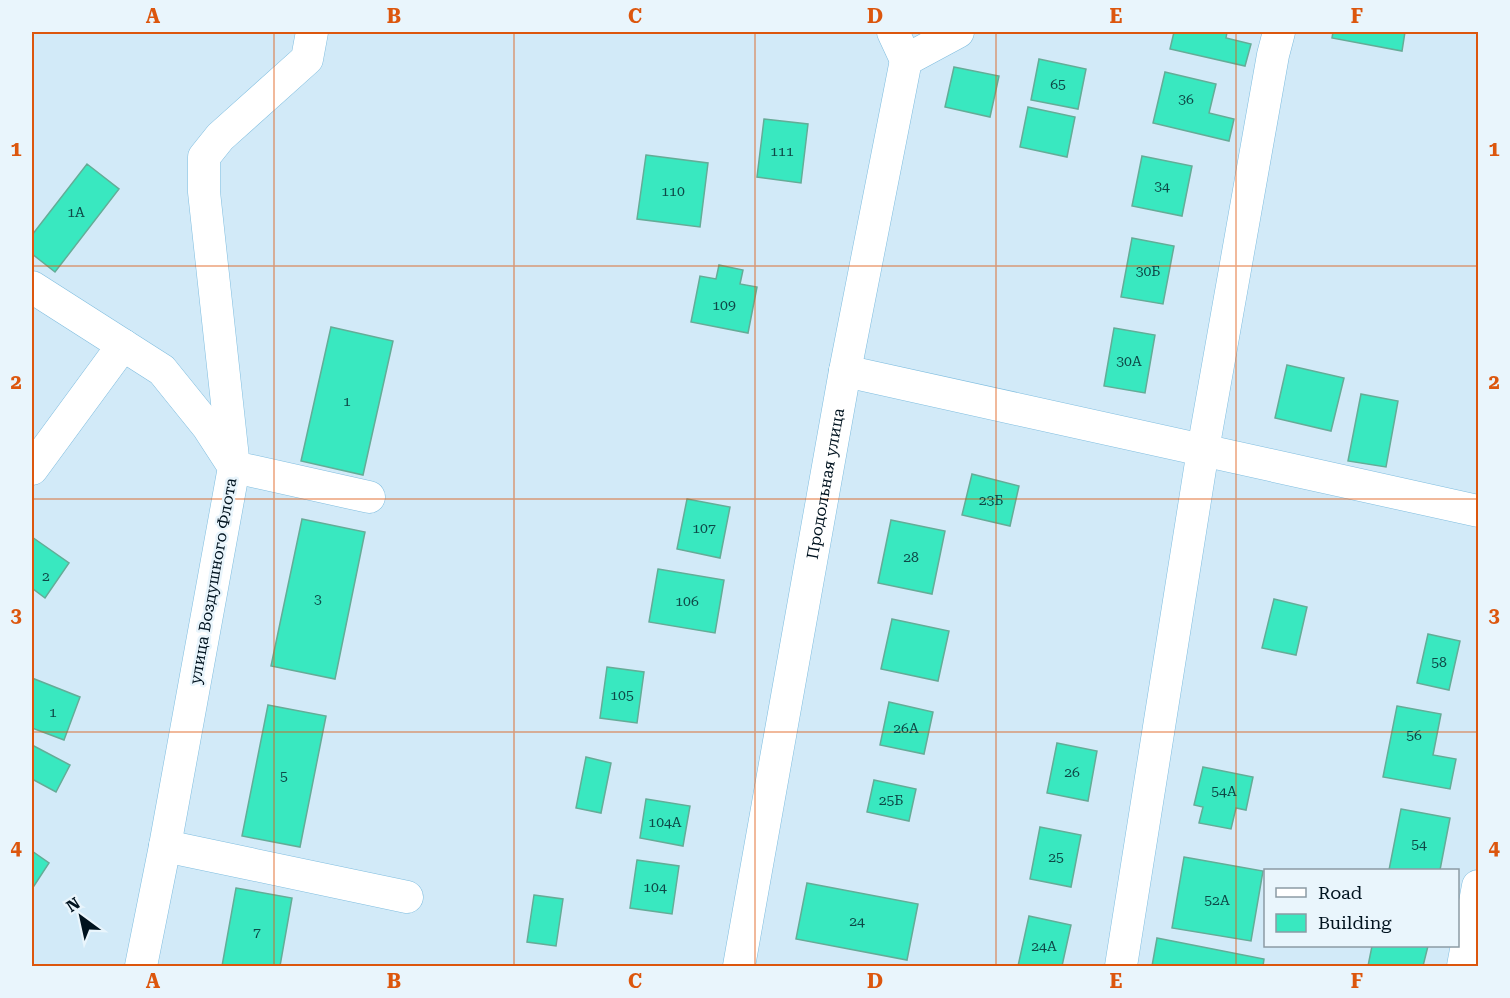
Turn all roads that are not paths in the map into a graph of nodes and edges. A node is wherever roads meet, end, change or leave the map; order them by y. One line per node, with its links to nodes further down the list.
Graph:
1 (312, 32): 10 (street)
2 (893, 32): 5 (street)
3 (958, 32): 5 (street)
4 (1279, 32): 9 (street)
5 (906, 60): 8 (street, Продольная улица)
6 (32, 287): 7 (street, улица Воздушного Флота)
7 (123, 345): 10 (street, улица Воздушного Флота); 11 (street)
8 (845, 371): 9 (street); 18 (street, Продольная улица)
9 (1203, 450): 13 (street); 19 (street)
10 (234, 467): 12 (street); 14 (street, улица Воздушного Флота)
11 (32, 469)
12 (369, 497)
13 (1479, 511)
14 (165, 846): 16 (street); 17 (street, улица Воздушного Флота)
15 (1479, 886): 20 (street)
16 (406, 897)
17 (141, 966)
18 (739, 966)
19 (1121, 966)
20 (1463, 966)

